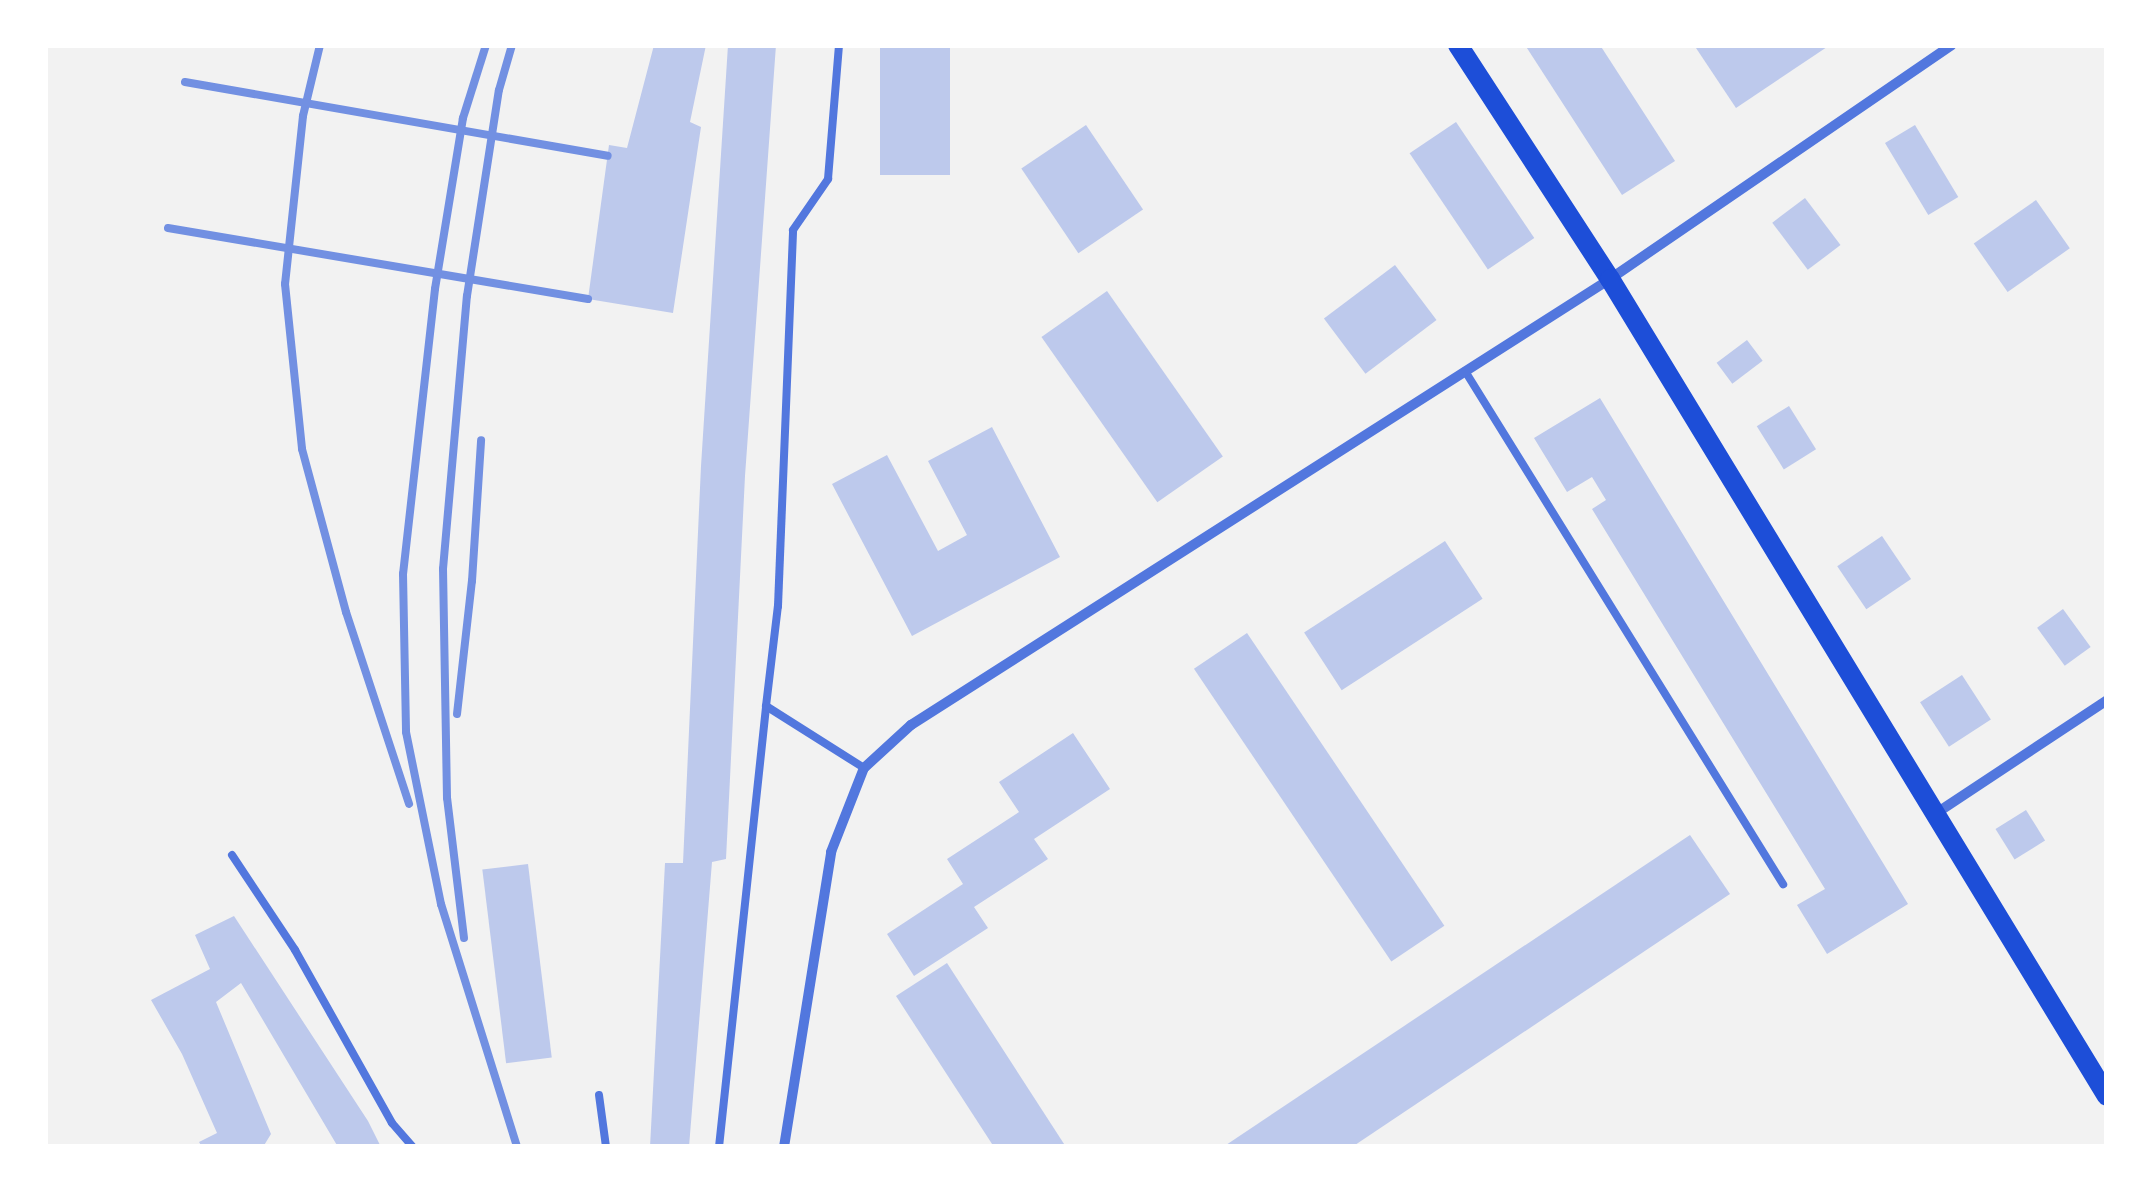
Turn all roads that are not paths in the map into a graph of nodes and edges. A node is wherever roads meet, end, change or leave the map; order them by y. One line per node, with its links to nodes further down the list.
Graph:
1 (839, 45): 7 (lane)
2 (1458, 45): 4 (main road)
3 (1952, 45): 4 (street)
4 (1610, 278): 5 (street); 9 (main road)
5 (1464, 371): 8 (street); 11 (lane)
6 (2107, 700): 9 (street)
7 (766, 706): 8 (lane); 16 (lane)
8 (864, 768): 17 (street)
9 (1936, 814): 13 (main road)
10 (232, 855): 14 (lane)
11 (1783, 884)
12 (599, 1095): 15 (lane)
13 (2107, 1096)
14 (412, 1147)
15 (606, 1147)
16 (719, 1147)
17 (784, 1147)

